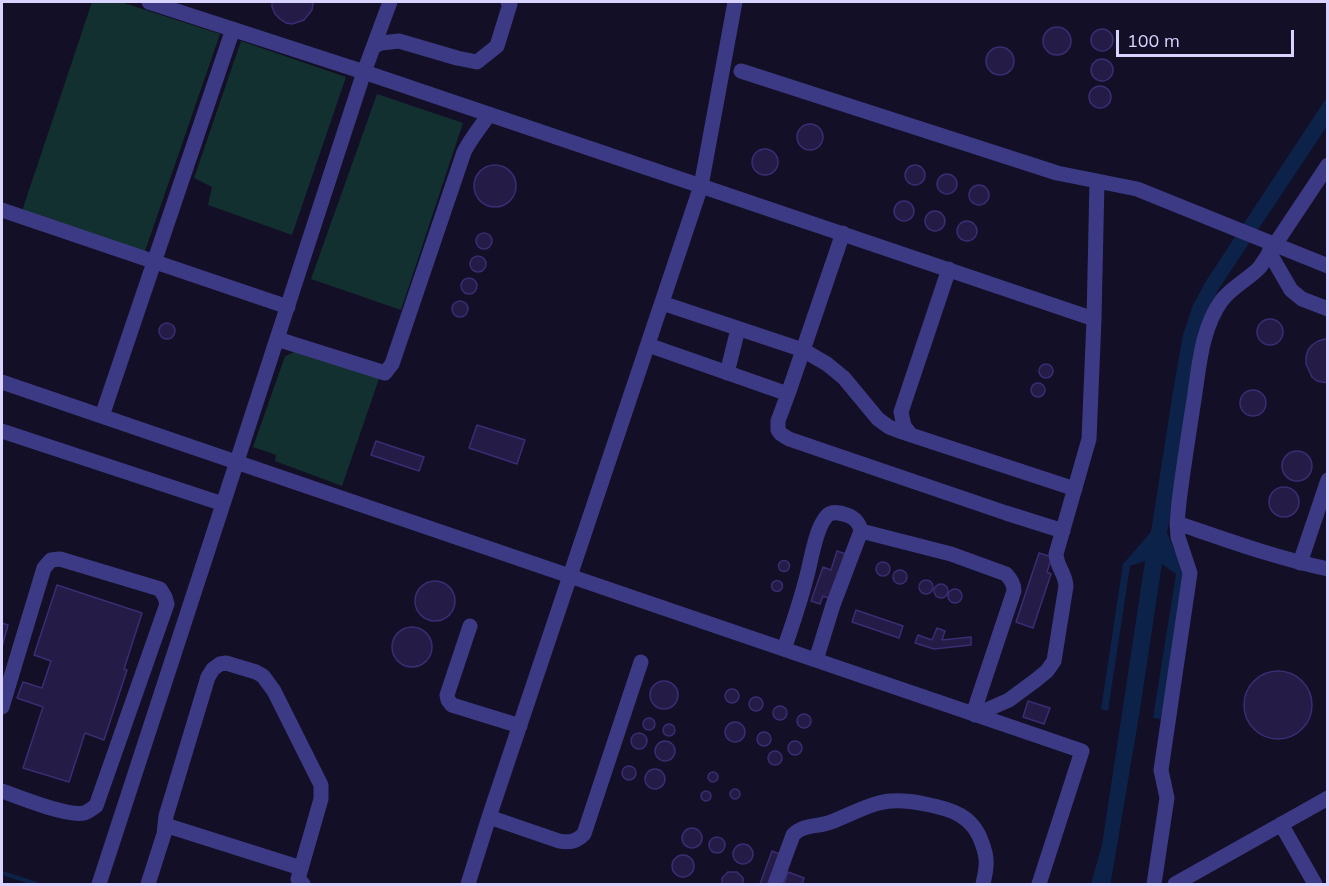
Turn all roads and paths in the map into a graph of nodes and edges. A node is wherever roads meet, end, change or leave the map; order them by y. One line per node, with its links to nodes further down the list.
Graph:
1 (149, 2): 5 (lane)
2 (390, 2): 6 (lane)
3 (508, 2): 6 (lane)
4 (735, 2): 12 (lane)
5 (232, 29): 8 (lane); 16 (lane)
6 (374, 46): 8 (lane)
7 (741, 71): 11 (lane)
8 (364, 72): 9 (lane); 20 (lane)
9 (489, 114): 12 (lane); 24 (lane)
10 (1328, 165): 15 (lane)
11 (1097, 181): 15 (lane); 22 (lane)
12 (701, 186): 14 (lane); 19 (lane)
13 (2, 210): 16 (lane)
14 (843, 233): 18 (lane); 26 (lane)
15 (1272, 246): 17 (lane); 21 (lane); 37 (lane)
16 (154, 262): 20 (lane); 30 (lane)
17 (1328, 266)
18 (949, 269): 22 (lane); 32 (lane)
19 (662, 303): 23 (lane); 25 (lane)
20 (288, 307): 24 (lane)
21 (1328, 309)
22 (1094, 319): 35 (lane)
23 (738, 329): 26 (lane); 27 (lane)
24 (277, 339): 33 (lane)
25 (648, 345): 27 (lane); 42 (lane)
26 (803, 350): 29 (lane); 32 (lane)
27 (727, 373): 29 (lane)
28 (2, 382): 30 (lane)
29 (788, 394): 39 (lane)
30 (102, 416): 33 (lane)
31 (2, 431): 36 (lane)
32 (911, 435): 35 (lane)
33 (237, 462): 36 (lane); 42 (lane)
34 (1328, 480): 40 (lane)
35 (1075, 489): 39 (lane)
36 (223, 504): 56 (lane)
37 (1177, 523): 40 (lane); 63 (lane)
38 (861, 531): 44 (lane); 45 (lane); 48 (lane)
39 (1063, 531): 48 (lane)
40 (1300, 563): 41 (lane)
41 (1328, 569)
42 (571, 576): 44 (lane); 49 (lane)
43 (470, 626): 49 (lane)
44 (784, 649): 45 (lane)
45 (816, 660): 48 (lane)
46 (641, 662): 52 (lane)
47 (2, 707): 50 (lane)
48 (974, 714): 62 (lane)
49 (520, 726): 52 (lane)
50 (2, 791)
51 (1328, 798): 53 (lane)
52 (489, 817): 59 (lane)
53 (1281, 824): 64 (lane); 65 (lane)
54 (165, 825): 55 (lane); 55 (lane); 57 (lane)
55 (301, 868): 58 (lane)
56 (99, 885)
57 (148, 885)
58 (303, 885)
59 (468, 885)
60 (775, 885): 61 (lane)
61 (983, 885)
62 (1039, 885)
63 (1154, 885)
64 (1175, 885)
65 (1315, 885)

